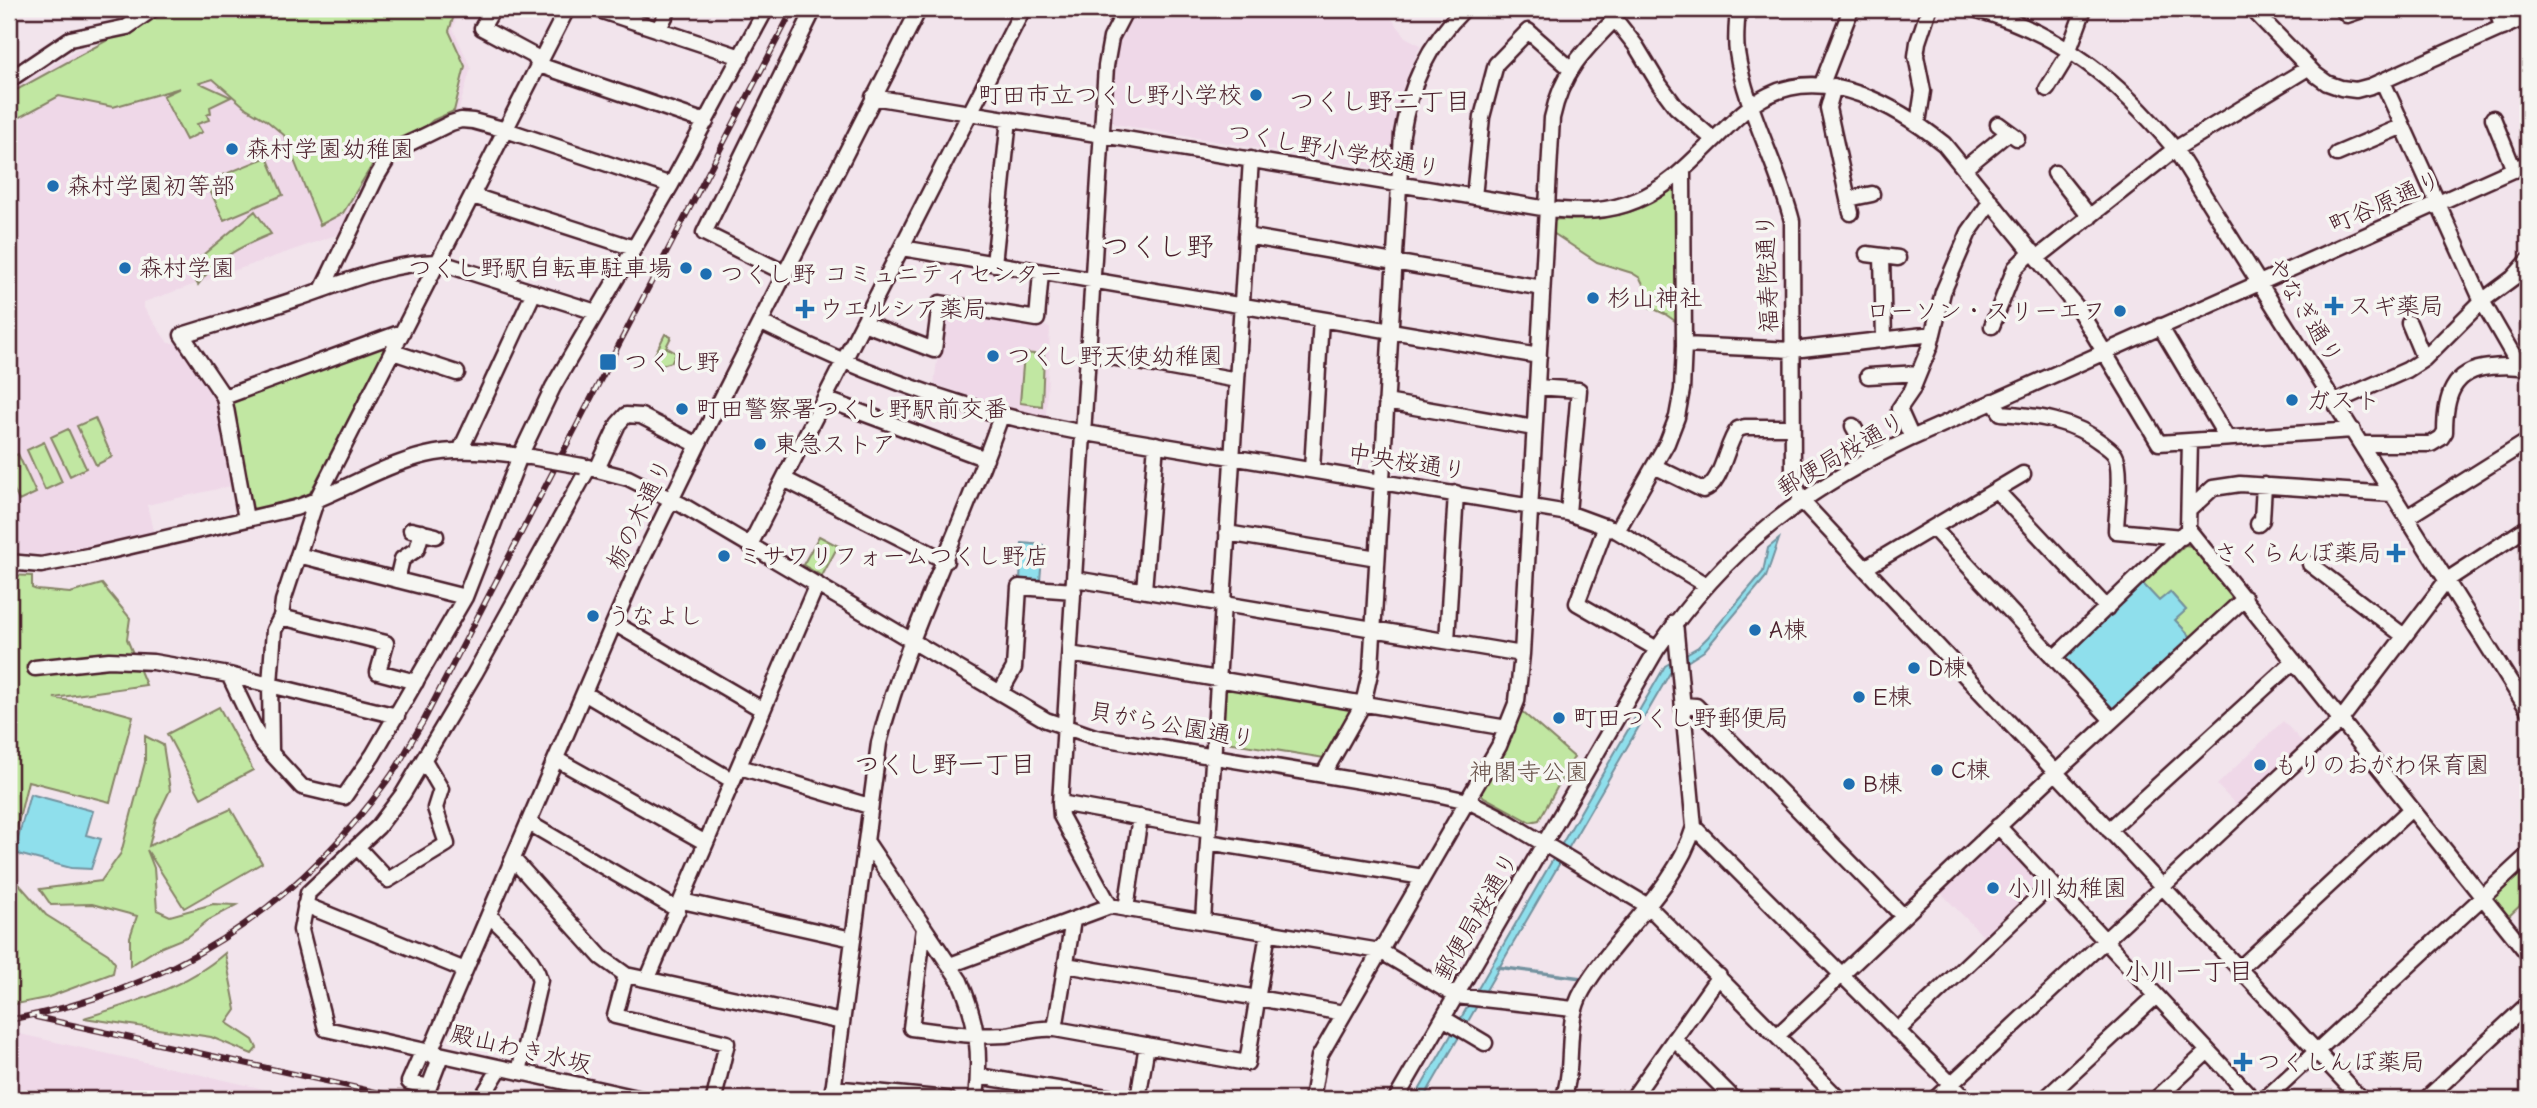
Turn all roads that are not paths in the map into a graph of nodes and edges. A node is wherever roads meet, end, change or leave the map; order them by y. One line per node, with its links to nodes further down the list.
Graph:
1 (153, 9): 31 (street)
2 (493, 9): 28 (street)
3 (567, 9): 28 (street)
4 (596, 9): 25 (street)
5 (669, 9): 25 (street)
6 (766, 9): 27 (street)
7 (814, 9): 74 (street)
8 (919, 9): 35 (street, 栃の木通り)
9 (1023, 9): 37 (street)
10 (1126, 9): 45 (street)
11 (1464, 9): 55 (street)
12 (1738, 9): 36 (street, 福寿院通り)
13 (1851, 9): 33 (street)
14 (1928, 9): 41 (street)
15 (1973, 9): 21 (street, やなぎ通り)
16 (2084, 9): 26 (street)
17 (2252, 9): 30 (street)
18 (2342, 9): 19 (street)
19 (2365, 9)
20 (2497, 9): 24 (street)
21 (1992, 11): 26 (street, やなぎ通り)
22 (1611, 14): 29 (street); 46 (street)
23 (2528, 16): 24 (street)
24 (2502, 28): 32 (street)
25 (658, 30): 27 (street)
26 (2069, 50): 34 (street); 47 (street, やなぎ通り)
27 (741, 57): 40 (street)
28 (539, 65): 40 (street); 43 (street)
29 (1570, 68): 59 (street); 62 (street)
30 (2308, 68): 32 (street); 47 (street)
31 (9, 80)
32 (2383, 82): 42 (street)
33 (1828, 85): 36 (street, つくし野小学校通り); 41 (street); 57 (street)
34 (2047, 89)
35 (873, 97): 37 (street, つくし野小学校通り); 74 (street, 栃の木通り)
36 (1752, 105): 46 (street, つくし野小学校通り); 94 (street, 福寿院通り)
37 (970, 112): 39 (street, つくし野小学校通り); 66 (street)
38 (2493, 118): 52 (street)
39 (1009, 119): 45 (street, つくし野小学校通り); 72 (street)
40 (706, 122): 56 (street)
41 (1919, 123): 51 (street)
42 (2403, 126): 48 (street); 61 (street)
43 (506, 130): 56 (street); 58 (street); 78 (street)
44 (2008, 131): 51 (street)
45 (1102, 134): 49 (street, つくし野小学校通り); 75 (street)
46 (1714, 140): 53 (street, つくし野小学校通り)
47 (2175, 149): 63 (street); 76 (street, やなぎ通り)
48 (2337, 154)
49 (1251, 159): 55 (street, つくし野小学校通り); 64 (street)
50 (2528, 163): 52 (street, 町谷原通り)
51 (1965, 168): 60 (street)
52 (2514, 170): 61 (street, 町谷原通り)
53 (1683, 171): 62 (street, つくし野小学校通り); 93 (street)
54 (2055, 173): 63 (street)
55 (1399, 184): 59 (street, つくし野小学校通り); 71 (street)
56 (671, 185): 65 (street)
57 (1872, 194)
58 (473, 196): 65 (street); 70 (street)
59 (1474, 197): 62 (street, つくし野小学校通り)
60 (1991, 201): 67 (street); 91 (street)
61 (2437, 204): 76 (street, 町谷原通り); 80 (street)
62 (1548, 209): 77 (street)
63 (2090, 216): 67 (street)
64 (1246, 236): 71 (street); 81 (street)
65 (634, 248): 82 (street)
66 (902, 248): 72 (street); 84 (street)
67 (2035, 255): 86 (street); 95 (street)
68 (1898, 258): 92 (street)
69 (2528, 261): 80 (street)
70 (438, 262): 78 (street); 79 (street); 90 (street)
71 (1394, 262): 77 (street); 89 (street)
72 (994, 264): 73 (street)
73 (1041, 272): 75 (street); 84 (street)
74 (785, 273): 124 (street, 栃の木通り)
75 (1093, 281): 81 (street); 97 (street)
76 (2260, 282): 87 (street, 郵便局桜通り); 111 (street, やなぎ通り)
77 (1542, 288): 98 (street)
78 (322, 290): 107 (street)
79 (534, 292): 82 (street); 125 (street)
80 (2482, 301): 100 (street); 101 (street)
81 (1242, 306): 83 (street); 105 (street)
82 (596, 312): 126 (street)
83 (1321, 319): 89 (street); 132 (street)
84 (863, 323): 99 (street)
85 (2409, 323): 100 (street)
86 (1992, 326)
87 (2160, 326): 95 (street, 郵便局桜通り); 119 (street)
88 (768, 327): 99 (street, 中央桜通り)
89 (1390, 331): 98 (street); 110 (street)
90 (402, 332): 96 (street); 107 (street)
91 (1933, 334): 92 (street); 103 (street)
92 (1884, 340): 94 (street)
93 (1684, 345): 94 (street); 130 (street)
94 (1793, 350): 114 (street, 福寿院通り)
95 (2103, 351): 109 (street, 郵便局桜通り); 120 (street)
96 (393, 352): 102 (street); 142 (street)
97 (1088, 353): 105 (street); 117 (street)
98 (1539, 356): 106 (street)
99 (847, 357): 108 (street); 112 (street, 中央桜通り)
100 (2424, 359): 111 (street)
101 (2524, 368): 123 (street)
102 (457, 373)
103 (1919, 373): 104 (street); 118 (street)
104 (1868, 376)
105 (1237, 380): 127 (street)
106 (1537, 387): 115 (street); 145 (street)
107 (224, 397): 147 (street)
108 (825, 399): 129 (street); 134 (street)
109 (1993, 401): 118 (street, 郵便局桜通り); 153 (street)
110 (1386, 402): 115 (street); 135 (street)
111 (2335, 402): 116 (street, やなぎ通り)
112 (1001, 416): 117 (street, 中央桜通り); 129 (street)
113 (1853, 426): 128 (street)
114 (1793, 427): 130 (street); 141 (street, 福寿院通り)
115 (1534, 428): 143 (street)
116 (2353, 430): 119 (street); 123 (street, やなぎ通り)
117 (1084, 432): 122 (street, 中央桜通り); 165 (street)
118 (1912, 438): 128 (street, 郵便局桜通り)
119 (2227, 439): 120 (street)
120 (2190, 441): 144 (street)
121 (2528, 441): 146 (street)
122 (1156, 443): 127 (street, 中央桜通り); 167 (street)
123 (2362, 444): 139 (street, やなぎ通り)
124 (698, 445): 131 (street); 140 (street, 栃の木通り)
125 (460, 451): 126 (street, 貝がら公園通り); 142 (street, 貝がら公園通り)
126 (525, 456): 131 (street, 貝がら公園通り, bridge); 168 (street)
127 (1232, 456): 132 (street, 中央桜通り); 152 (street)
128 (1871, 458): 141 (street, 郵便局桜通り)
129 (986, 459): 158 (street)
130 (1654, 466): 150 (street)
131 (589, 467): 140 (street, 貝がら公園通り); 203 (street)
132 (1312, 469): 135 (street, 中央桜通り)
133 (2023, 474): 137 (street)
134 (784, 479): 155 (street); 158 (street)
135 (1382, 480): 138 (street, 中央桜通り); 157 (street)
136 (2264, 485): 139 (street); 144 (street); 148 (street)
137 (1996, 490): 149 (street); 171 (street)
138 (1456, 493): 143 (street, 中央桜通り); 178 (street)
139 (2392, 494): 146 (street, やなぎ通り)
140 (671, 499): 155 (street, 貝がら公園通り); 174 (street, 栃の木通り)
141 (1801, 500): 160 (street); 166 (street, 郵便局桜通り)
142 (316, 501): 147 (street, 貝がら公園通り); 156 (street)
143 (1530, 505): 145 (street, 中央桜通り); 181 (street)
144 (2189, 510): 153 (street)
145 (1568, 513): 150 (street, 中央桜通り)
146 (2407, 517): 163 (street, やなぎ通り)
147 (246, 519): 159 (street, 貝がら公園通り)
148 (2258, 524)
149 (1933, 528): 160 (street); 182 (street)
150 (1612, 529): 166 (street, 中央桜通り); 179 (street)
151 (423, 533): 162 (street)
152 (1227, 533): 157 (street); 170 (street)
153 (2185, 533): 169 (street); 171 (street)
154 (2526, 533): 163 (street)
155 (750, 545): 164 (street, 貝がら公園通り)
156 (298, 555): 162 (street); 172 (street)
157 (1377, 558): 175 (street)
158 (946, 561): 177 (street)
159 (9, 562)
160 (1865, 568): 204 (street)
161 (2315, 573): 176 (street)
162 (397, 580): 168 (street)
163 (2447, 580): 176 (street); 194 (street, やなぎ通り)
164 (817, 584): 177 (street, 貝がら公園通り); 193 (street)
165 (1075, 585): 167 (street); 180 (street); 190 (street)
166 (1706, 585): 173 (street, 郵便局桜通り)
167 (1144, 590): 170 (street)
168 (465, 597): 187 (street)
169 (2245, 598): 183 (street); 196 (street)
170 (1223, 603): 175 (street); 186 (street)
171 (2107, 608): 182 (street)
172 (281, 617): 187 (street); 188 (street)
173 (1675, 622): 179 (street, 郵便局桜通り); 192 (street)
174 (614, 623): 189 (street, 栃の木通り); 193 (street)
175 (1373, 628): 178 (street); 191 (street)
176 (2404, 636): 197 (street)
177 (912, 640): 190 (street, 貝がら公園通り); 209 (street)
178 (1447, 641): 181 (street)
179 (1657, 649): 219 (street, 郵便局桜通り)
180 (1070, 654): 186 (street); 198 (street)
181 (1522, 654): 199 (street)
182 (2054, 658): 196 (street)
183 (2294, 661): 197 (street); 215 (street)
184 (35, 668): 185 (street)
185 (229, 675): 188 (street); 200 (street)
186 (1218, 679): 191 (street); 201 (street)
187 (416, 682): 195 (street)
188 (270, 684): 195 (street); 200 (street)
189 (584, 693): 202 (street, 栃の木通り); 205 (street)
190 (1000, 693): 198 (street, 貝がら公園通り)
191 (1363, 704): 199 (street); 206 (street)
192 (1684, 705): 214 (street); 233 (street)
193 (763, 710): 205 (street)
194 (2528, 710)
195 (397, 716): 200 (street)
196 (2112, 720): 204 (street)
197 (2340, 721): 210 (street); 225 (street)
198 (1066, 728): 201 (street, 貝がら公園通り); 208 (street)
199 (1507, 728): 207 (street)
200 (271, 750)
201 (1213, 757): 206 (street, 貝がら公園通り); 216 (street)
202 (556, 759): 212 (street, 栃の木通り); 218 (street)
203 (424, 760): 220 (street); 220 (street)
204 (2056, 773): 213 (street); 215 (street)
205 (737, 774): 209 (street); 218 (street)
206 (1323, 775): 207 (street, 貝がら公園通り)
207 (1468, 801): 219 (street, 貝がら公園通り); 223 (street)
208 (1060, 803): 211 (street); 229 (street)
209 (869, 806): 217 (street)
210 (2411, 809): 226 (street); 244 (street)
211 (1140, 817): 216 (street); 231 (street)
212 (529, 823): 222 (street, 栃の木通り); 228 (street)
213 (1998, 826): 224 (street); 233 (street)
214 (1694, 827): 230 (street); 247 (street)
215 (2109, 830): 225 (street)
216 (1208, 836): 223 (street); 235 (street)
217 (866, 841): 236 (street); 238 (street)
218 (706, 843): 228 (street)
219 (1544, 843): 230 (street, 貝がら公園通り); 250 (street, 郵便局桜通り)
220 (357, 847): 227 (street)
221 (2528, 855): 226 (street)
222 (513, 859): 232 (street, 栃の木通り); 246 (street)
223 (1423, 877): 240 (street)
224 (2052, 884): 239 (street); 259 (street)
225 (2162, 887): 239 (street); 244 (street)
226 (2482, 898): 241 (street); 267 (street)
227 (305, 905): 245 (street); 266 (street, 殿山わき水坂)
228 (680, 905): 238 (street); 249 (street)
229 (1110, 906): 231 (street); 234 (street)
230 (1647, 906): 248 (street, 貝がら公園通り); 254 (street)
231 (1126, 909): 235 (street)
232 (489, 915): 245 (street, 栃の木通り); 269 (street)
233 (1903, 916): 247 (street)
234 (1073, 920): 242 (street); 243 (street)
235 (1203, 921): 237 (street)
236 (924, 928): 242 (street); 260 (street)
237 (1268, 932): 240 (street); 252 (street)
238 (852, 939): 256 (street)
239 (2105, 941): 251 (street); 271 (street)
240 (1380, 951): 250 (street); 255 (street)
241 (2528, 954)
242 (950, 965): 260 (street)
243 (1066, 965): 252 (street); 258 (street)
244 (2239, 969): 267 (street)
245 (465, 970): 266 (street, 栃の木通り)
246 (626, 975): 249 (street); 275 (street)
247 (1842, 975): 259 (street); 261 (street)
248 (1719, 976): 261 (street, 貝がら公園通り); 262 (street)
249 (648, 978): 256 (street)
250 (1456, 996): 254 (street); 257 (street, 郵便局桜通り)
251 (2156, 996): 265 (street); 288 (street)
252 (1258, 998): 255 (street); 264 (street)
253 (2528, 1004): 293 (street)
254 (1573, 1009): 282 (street)
255 (1344, 1013): 280 (street)
256 (842, 1022): 272 (street)
257 (1454, 1024): 263 (street); 281 (street, 郵便局桜通り)
258 (1055, 1028): 260 (street); 264 (street)
259 (1898, 1031): 271 (street)
260 (978, 1035): 270 (street)
261 (1777, 1036): 285 (street, 貝がら公園通り)
262 (1674, 1039): 283 (street); 284 (street)
263 (1485, 1043)
264 (1147, 1045): 279 (street)
265 (2208, 1051): 289 (street); 290 (street)
266 (430, 1052): 268 (street, 殿山わき水坂)
267 (2316, 1052): 291 (street); 292 (street)
268 (500, 1068): 269 (street, 殿山わき水坂); 273 (street)
269 (519, 1072): 274 (street, 殿山わき水坂)
270 (978, 1076): 277 (street); 278 (street)
271 (1951, 1085): 286 (street); 287 (street)
272 (833, 1094): 276 (street)
273 (481, 1099)
274 (642, 1099)
275 (714, 1099)
276 (948, 1099)
277 (976, 1099)
278 (1119, 1099)
279 (1138, 1099)
280 (1312, 1099)
281 (1396, 1099)
282 (1563, 1099)
283 (1632, 1099)
284 (1734, 1099)
285 (1839, 1099)
286 (1935, 1099)
287 (1965, 1099)
288 (2045, 1099)
289 (2156, 1099)
290 (2252, 1099)
291 (2265, 1099)
292 (2361, 1099)
293 (2426, 1099)

